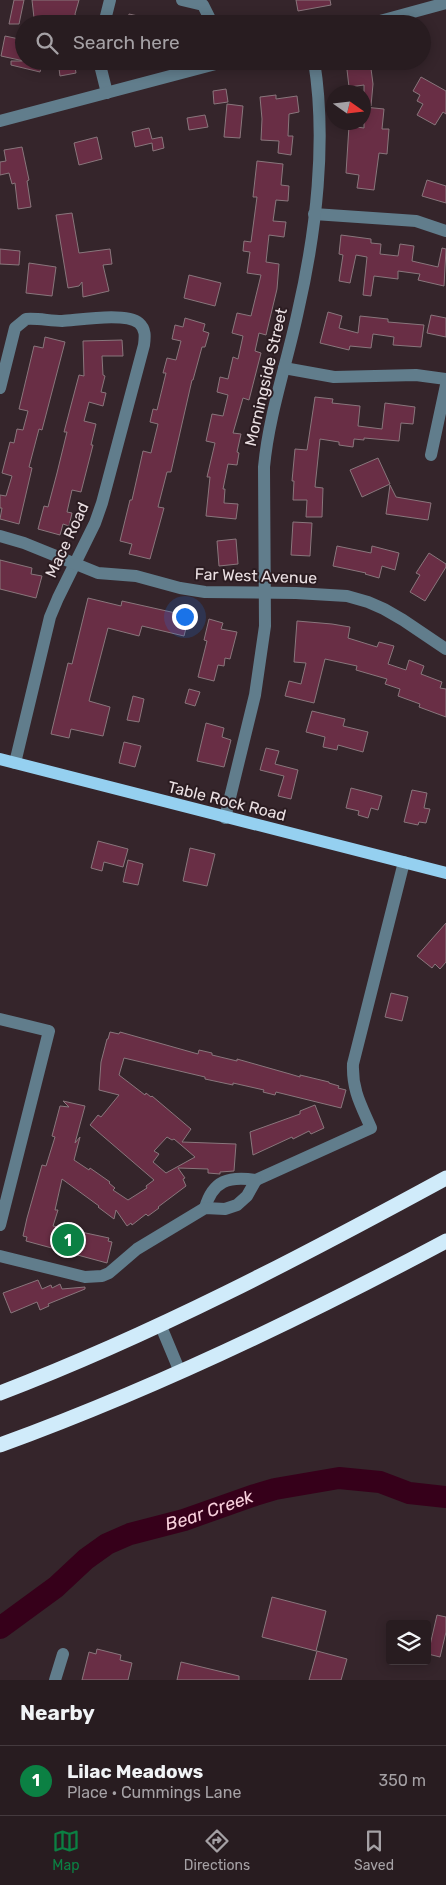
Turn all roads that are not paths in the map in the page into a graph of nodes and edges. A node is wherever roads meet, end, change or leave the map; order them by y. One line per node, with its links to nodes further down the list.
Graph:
1 (110, 0): 4 (street)
2 (182, 0): 5 (street)
3 (446, 3): 6 (street)
4 (106, 15)
5 (208, 15)
6 (402, 15)
7 (100, 70): 10 (street)
8 (192, 70): 10 (street)
9 (315, 70): 12 (street, Morningside Street)
10 (106, 92): 11 (street)
11 (0, 121)
12 (314, 214): 13 (street); 14 (street, Morningside Street)
13 (446, 231)
14 (284, 368): 15 (street); 21 (street, Morningside Street)
15 (446, 379)
16 (446, 385): 18 (street)
17 (0, 388): 20 (street, Mace Road)
18 (431, 455)
19 (0, 536): 20 (street, Far West Avenue)
20 (75, 564): 21 (street, Far West Avenue); 24 (street, Mace Road)
21 (265, 593): 22 (street, Far West Avenue); 25 (street, Morningside Street)
22 (446, 649)
23 (0, 759): 24 (main road, Table Rock Road)
24 (14, 763): 25 (main road, Table Rock Road)
25 (225, 818): 26 (main road, Table Rock Road)
26 (404, 862): 27 (main road, Table Rock Road); 30 (street)
27 (446, 873)
28 (0, 1019): 32 (street)
29 (446, 1178): 35 (highway)
30 (256, 1180): 31 (street); 31 (street)
31 (205, 1208): 34 (street)
32 (0, 1225)
33 (446, 1241): 36 (highway)
34 (0, 1256)
35 (160, 1324): 36 (street); 37 (highway)
36 (180, 1372): 38 (highway)
37 (0, 1394)
38 (0, 1445)
39 (63, 1654): 40 (street)
40 (55, 1680)

